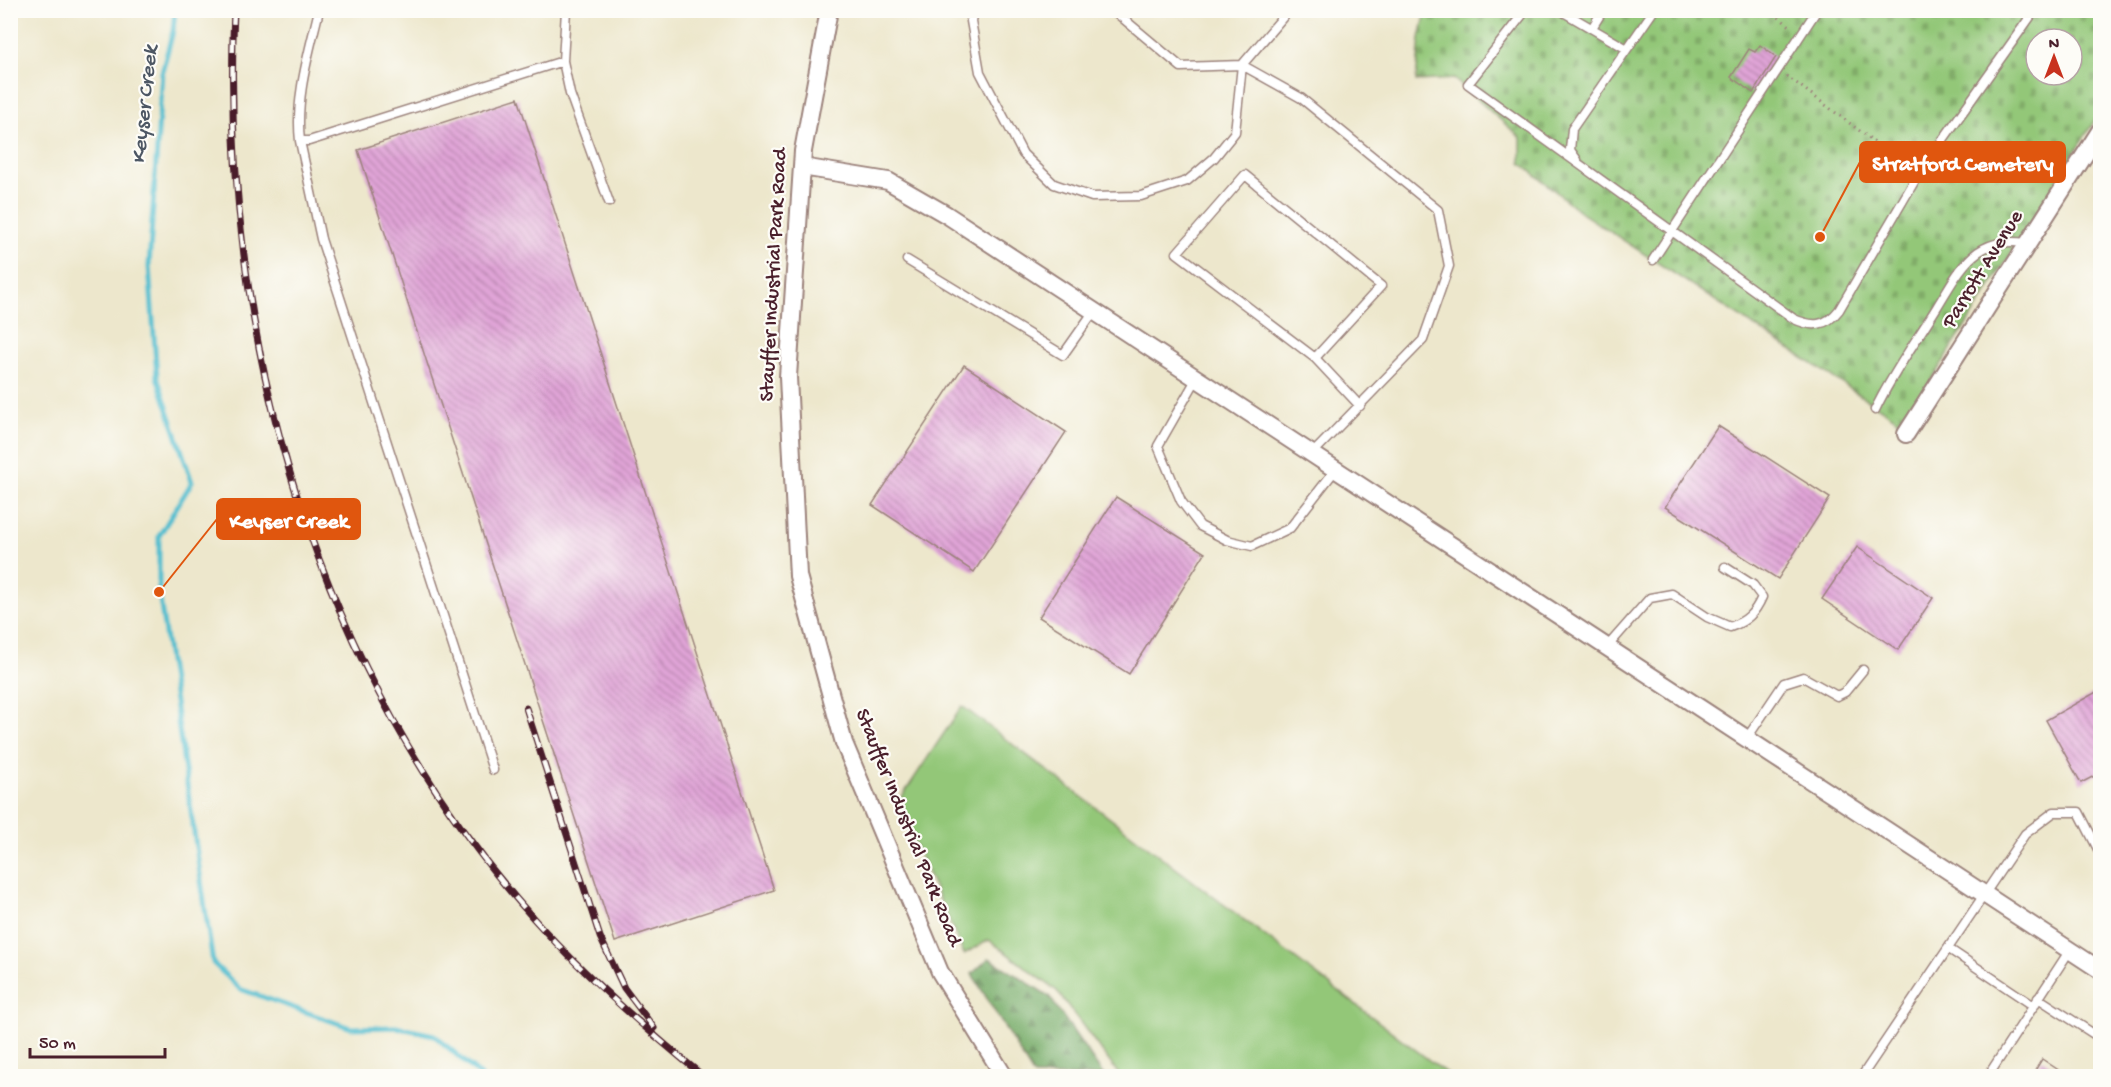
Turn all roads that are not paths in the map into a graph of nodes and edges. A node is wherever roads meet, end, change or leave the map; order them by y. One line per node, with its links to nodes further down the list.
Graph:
1 (319, 10): 18 (lane)
2 (566, 10): 15 (lane)
3 (829, 10): 20 (street, Stauffer Industrial Park Road)
4 (973, 10): 16 (lane)
5 (1113, 10): 16 (lane)
6 (1289, 10): 16 (lane)
7 (1526, 10): 19 (lane)
8 (1560, 10): 13 (lane)
9 (1603, 10): 13 (lane)
10 (1654, 10): 14 (lane)
11 (1817, 10): 22 (lane)
12 (2035, 10): 22 (lane)
13 (1592, 28): 14 (lane)
14 (1628, 49): 19 (lane)
15 (563, 60): 18 (lane); 21 (lane)
16 (1242, 65): 29 (lane)
17 (2100, 131): 23 (street, Parrott Avenue)
18 (300, 141): 38 (lane)
19 (1578, 163): 22 (lane)
20 (802, 167): 26 (street); 46 (street, Stauffer Industrial Park Road)
21 (609, 202)
22 (1673, 232): 25 (lane)
23 (2027, 243): 30 (lane); 31 (street, Parrott Avenue)
24 (908, 260): 26 (lane)
25 (1653, 260)
26 (1094, 311): 28 (street)
27 (1315, 358): 27 (lane); 29 (lane)
28 (1197, 378): 32 (street); 33 (lane)
29 (1360, 406): 32 (lane)
30 (1875, 410)
31 (1906, 434)
32 (1312, 454): 33 (street)
33 (1336, 469): 35 (street)
34 (1725, 567): 35 (lane)
35 (1607, 646): 37 (street)
36 (1863, 670): 37 (lane)
37 (1747, 738): 40 (street)
38 (494, 770)
39 (2100, 853): 40 (lane)
40 (1986, 894): 41 (lane); 42 (street)
41 (1949, 949): 44 (lane); 47 (lane)
42 (2070, 949): 43 (street); 44 (lane)
43 (2098, 964)
44 (2036, 1002): 45 (lane); 48 (lane)
45 (2100, 1038)
46 (1004, 1077)
47 (1862, 1077)
48 (1988, 1077)

